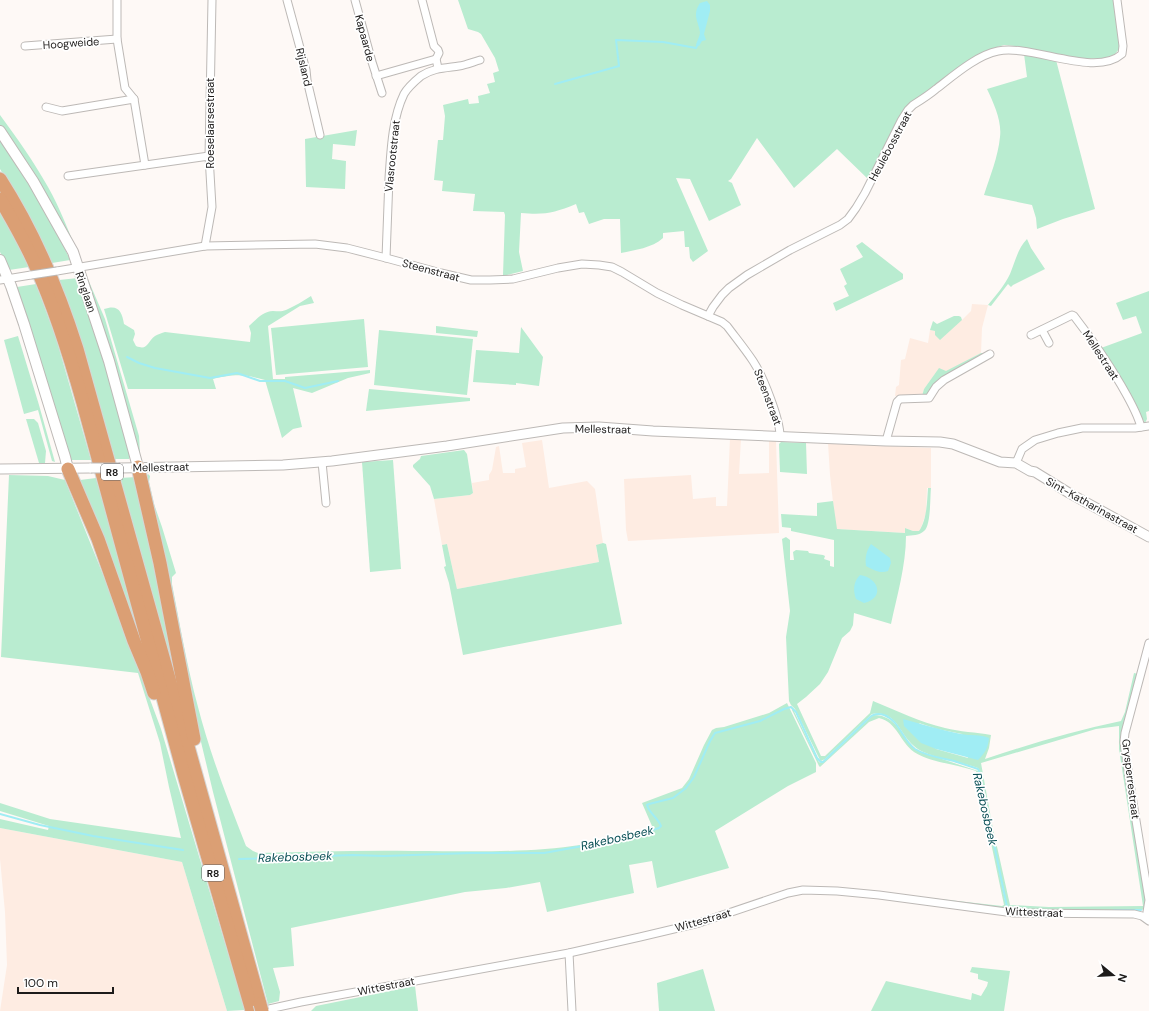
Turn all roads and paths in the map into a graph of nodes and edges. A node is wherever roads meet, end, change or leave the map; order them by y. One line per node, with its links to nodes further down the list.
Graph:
1 (117, 0): 7 (street)
2 (212, 0): 18 (street, Roeselaarsestraat)
3 (287, 0): 17 (street, Rijsland)
4 (355, 0): 12 (street, Kapaarde)
5 (422, 0): 9 (street)
6 (1117, 0): 28 (street, Heulebosstraat)
7 (117, 39): 8 (street, Hoogweide); 14 (street)
8 (25, 46)
9 (436, 59): 11 (street); 12 (street, Kapaarde)
10 (480, 60): 11 (street, Vlasrootstraat)
11 (438, 68): 24 (street, Vlasrootstraat)
12 (376, 76): 13 (street, Kapaarde)
13 (382, 93)
14 (134, 100): 15 (street); 19 (street)
15 (46, 107)
16 (0, 131): 26 (main road, Ringlaan)
17 (320, 135)
18 (209, 156): 19 (street); 23 (street, Roeselaarsestraat)
19 (145, 166): 20 (street)
20 (68, 176)
21 (0, 179): 45 (highway, R8)
22 (0, 199): 45 (highway, R8)
23 (205, 246): 24 (street, Steenstraat); 26 (street, Steenstraat)
24 (386, 258): 28 (street, Steenstraat)
25 (0, 260): 27 (main road)
26 (78, 268): 27 (street, Steenstraat, bridge); 39 (main road, Ringlaan)
27 (4, 280): 41 (main road)
28 (708, 316): 35 (street, Steenstraat)
29 (1042, 330): 30 (street, Mellestraat); 31 (street); 34 (street, Mellestraat)
30 (1031, 336)
31 (1049, 343)
32 (990, 354): 36 (street)
33 (1149, 426): 34 (street)
34 (1141, 427): 37 (street)
35 (780, 436): 36 (street, Mellestraat); 38 (street, Mellestraat)
36 (886, 441): 37 (street, Mellestraat)
37 (1017, 461): 43 (street, Sint-Katharinastraat)
38 (322, 462): 39 (street, Mellestraat); 42 (street)
39 (138, 467): 41 (street, Mellestraat, bridge); 45 (highway, R8)
40 (0, 469): 41 (street, Mellestraat)
41 (68, 469): 45 (highway, R8)
42 (326, 503)
43 (1149, 537)
44 (1149, 643): 46 (street, Grysperrestraat)
45 (190, 775): 48 (highway, R8)
46 (1148, 919): 47 (street, Wittestraat)
47 (569, 952): 48 (street, Wittestraat); 49 (street)
48 (257, 1008)
49 (572, 1011)

